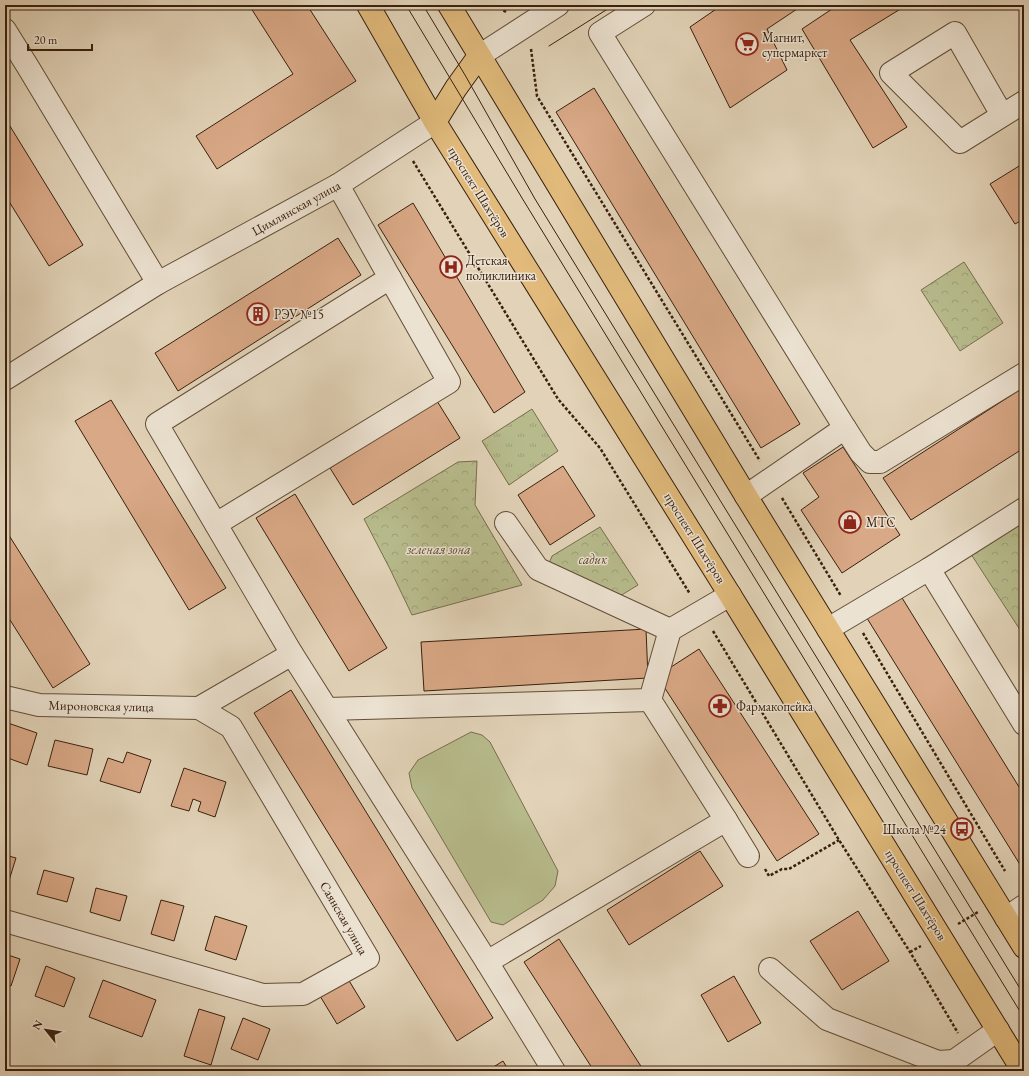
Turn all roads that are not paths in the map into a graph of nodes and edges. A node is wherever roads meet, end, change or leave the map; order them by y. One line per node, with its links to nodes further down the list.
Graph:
1 (368, 5): 9 (main road, проспект Шахтёров)
2 (449, 5): 6 (main road)
3 (558, 5): 6 (street, Цимлянская улица)
4 (644, 5): 15 (street)
5 (5, 30): 12 (street)
6 (479, 56): 9 (main road, Цимлянская улица); 16 (main road)
7 (1024, 102): 8 (street)
8 (1002, 115): 8 (street)
9 (435, 122): 10 (street, Цимлянская улица); 21 (main road, проспект Шахтёров)
10 (338, 185): 11 (street); 12 (street, Цимлянская улица)
11 (390, 278): 19 (street); 19 (street)
12 (158, 283): 14 (street, Цимлянская улица)
13 (1024, 374): 15 (street)
14 (5, 379)
15 (845, 428): 16 (street)
16 (746, 496): 22 (main road)
17 (1024, 509): 20 (street)
18 (506, 523): 23 (street)
19 (216, 524): 24 (street)
20 (929, 569): 22 (street); 29 (street)
21 (730, 595): 23 (street); 38 (main road, проспект Шахтёров)
22 (828, 629): 33 (main road)
23 (670, 630): 26 (street)
24 (292, 654): 27 (street); 28 (street)
25 (5, 697): 27 (street, Мироновская улица)
26 (650, 700): 28 (street); 30 (street)
27 (199, 708): 34 (street, Саянская улица)
28 (327, 709): 36 (street)
29 (1024, 724)
30 (726, 820): 31 (street); 36 (street)
31 (748, 856)
32 (1024, 906): 33 (street)
33 (1001, 910): 35 (main road)
34 (5, 921)
35 (1024, 947)
36 (487, 962): 40 (street)
37 (770, 969): 39 (street)
38 (998, 1030): 39 (street); 41 (main road, проспект Шахтёров)
39 (937, 1067)
40 (554, 1071)
41 (1023, 1071)

